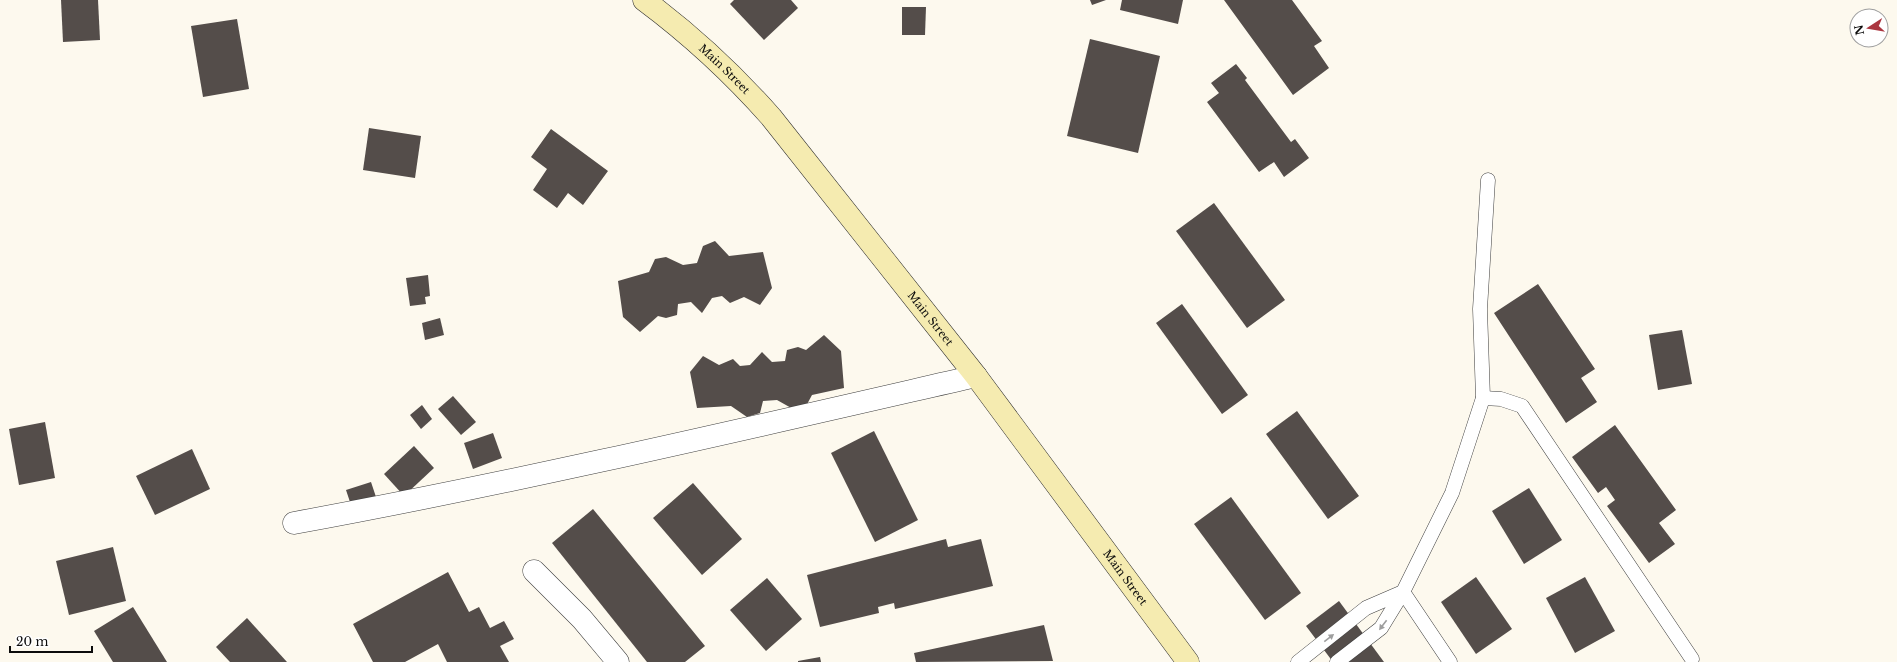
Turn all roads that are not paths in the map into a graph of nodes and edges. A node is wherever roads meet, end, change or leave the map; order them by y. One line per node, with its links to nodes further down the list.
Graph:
1 (644, 0): 3 (main road, Main Street)
2 (1488, 180): 4 (lane)
3 (976, 376): 5 (street); 10 (main road, Main Street)
4 (1483, 398): 7 (lane); 8 (lane)
5 (294, 523)
6 (534, 571): 9 (street)
7 (1403, 592): 11 (lane, one-way to 7); 12 (lane, one-way to 12); 13 (lane)
8 (1692, 659)
9 (618, 662)
10 (1188, 662)
11 (1298, 662)
12 (1337, 662)
13 (1450, 662)

